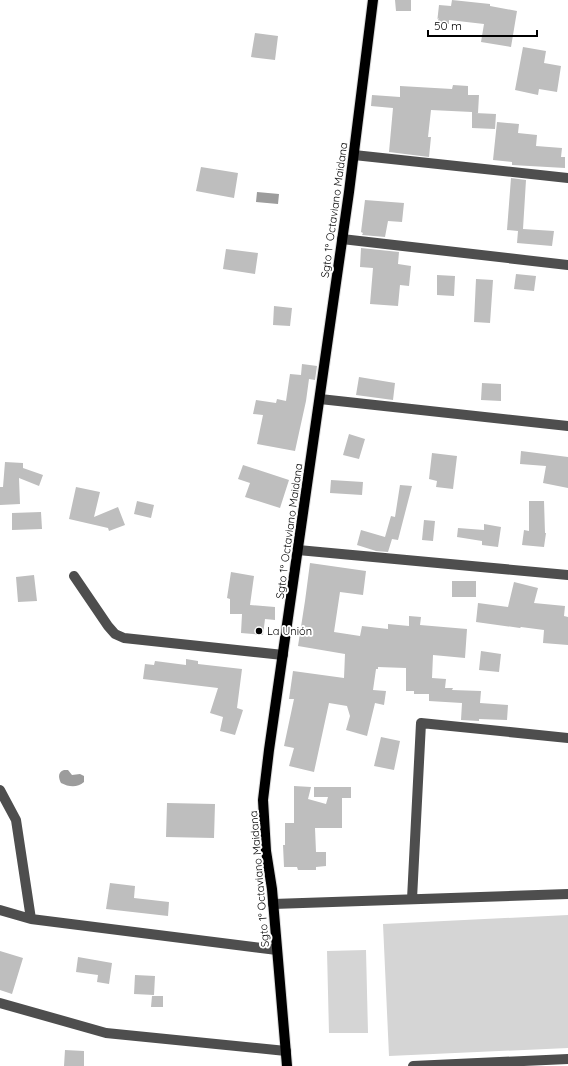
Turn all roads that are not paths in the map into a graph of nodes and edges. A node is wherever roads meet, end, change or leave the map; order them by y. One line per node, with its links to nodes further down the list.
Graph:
1 (373, 0): 2 (main road, Sgto 1° Octaviano Maidana)
2 (354, 155): 3 (street); 4 (main road, Sgto 1° Octaviano Maidana)
3 (568, 178)
4 (342, 239): 5 (street); 6 (main road, Sgto 1° Octaviano Maidana)
5 (568, 265)
6 (320, 400): 7 (street); 8 (main road, Sgto 1° Octaviano Maidana)
7 (568, 426)
8 (298, 550): 9 (street); 11 (main road, Sgto 1° Octaviano Maidana)
9 (568, 575)
10 (74, 576): 11 (street)
11 (283, 655): 16 (main road, Sgto 1° Octaviano Maidana)
12 (568, 738): 15 (street)
13 (0, 790): 18 (street)
14 (568, 894): 15 (street)
15 (412, 899): 16 (street)
16 (273, 904): 19 (main road, Sgto 1° Octaviano Maidana)
17 (0, 910): 18 (street)
18 (30, 919): 19 (street)
19 (277, 950): 21 (main road, Sgto 1° Octaviano Maidana)
20 (0, 1003): 21 (street)
21 (286, 1051): 23 (main road, Sgto 1° Octaviano Maidana)
22 (568, 1059): 24 (street)
23 (287, 1066)
24 (413, 1066)

